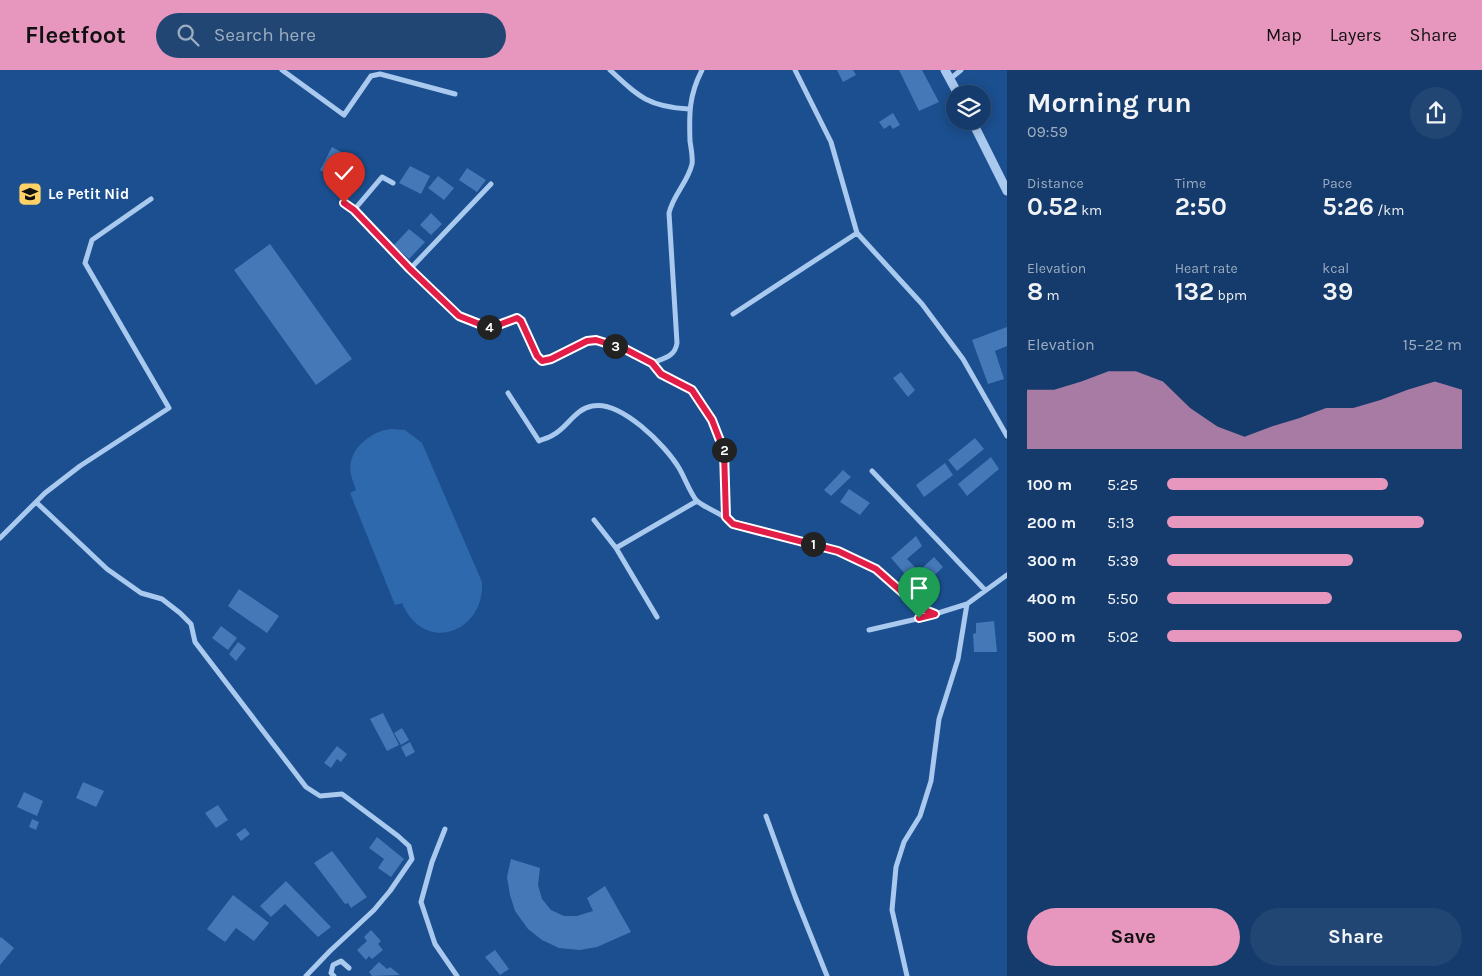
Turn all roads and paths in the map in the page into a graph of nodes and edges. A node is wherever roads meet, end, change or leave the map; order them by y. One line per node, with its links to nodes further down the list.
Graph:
1 (282, 70): 9 (street)
2 (610, 70): 10 (street)
3 (702, 70): 10 (street)
4 (795, 70): 18 (street)
5 (945, 70): 7 (street)
6 (961, 70): 7 (street)
7 (950, 79): 8 (street)
8 (953, 85)
9 (455, 94)
10 (689, 109): 21 (street)
11 (976, 130): 14 (street)
12 (393, 183): 17 (street)
13 (491, 184): 19 (street)
14 (1007, 191)
15 (152, 199): 26 (street)
16 (344, 203): 17 (street)
17 (354, 210): 19 (street)
18 (857, 233): 20 (street); 23 (street)
19 (410, 269): 21 (street)
20 (733, 314)
21 (652, 363): 27 (street)
22 (508, 393): 25 (street)
23 (1007, 436)
24 (872, 471): 32 (street)
25 (697, 500): 27 (street); 30 (street)
26 (36, 502): 29 (street); 40 (street)
27 (726, 517): 34 (street)
28 (594, 520): 30 (street)
29 (0, 538)
30 (616, 548): 35 (street)
31 (1007, 575): 32 (street)
32 (985, 590): 33 (street)
33 (967, 604): 34 (street); 44 (street)
34 (935, 614): 36 (street)
35 (657, 617)
36 (869, 630)
37 (766, 816): 43 (street)
38 (446, 830): 42 (street)
39 (349, 968): 41 (street)
40 (306, 976)
41 (334, 976)
42 (457, 976)
43 (828, 976)
44 (906, 976)

